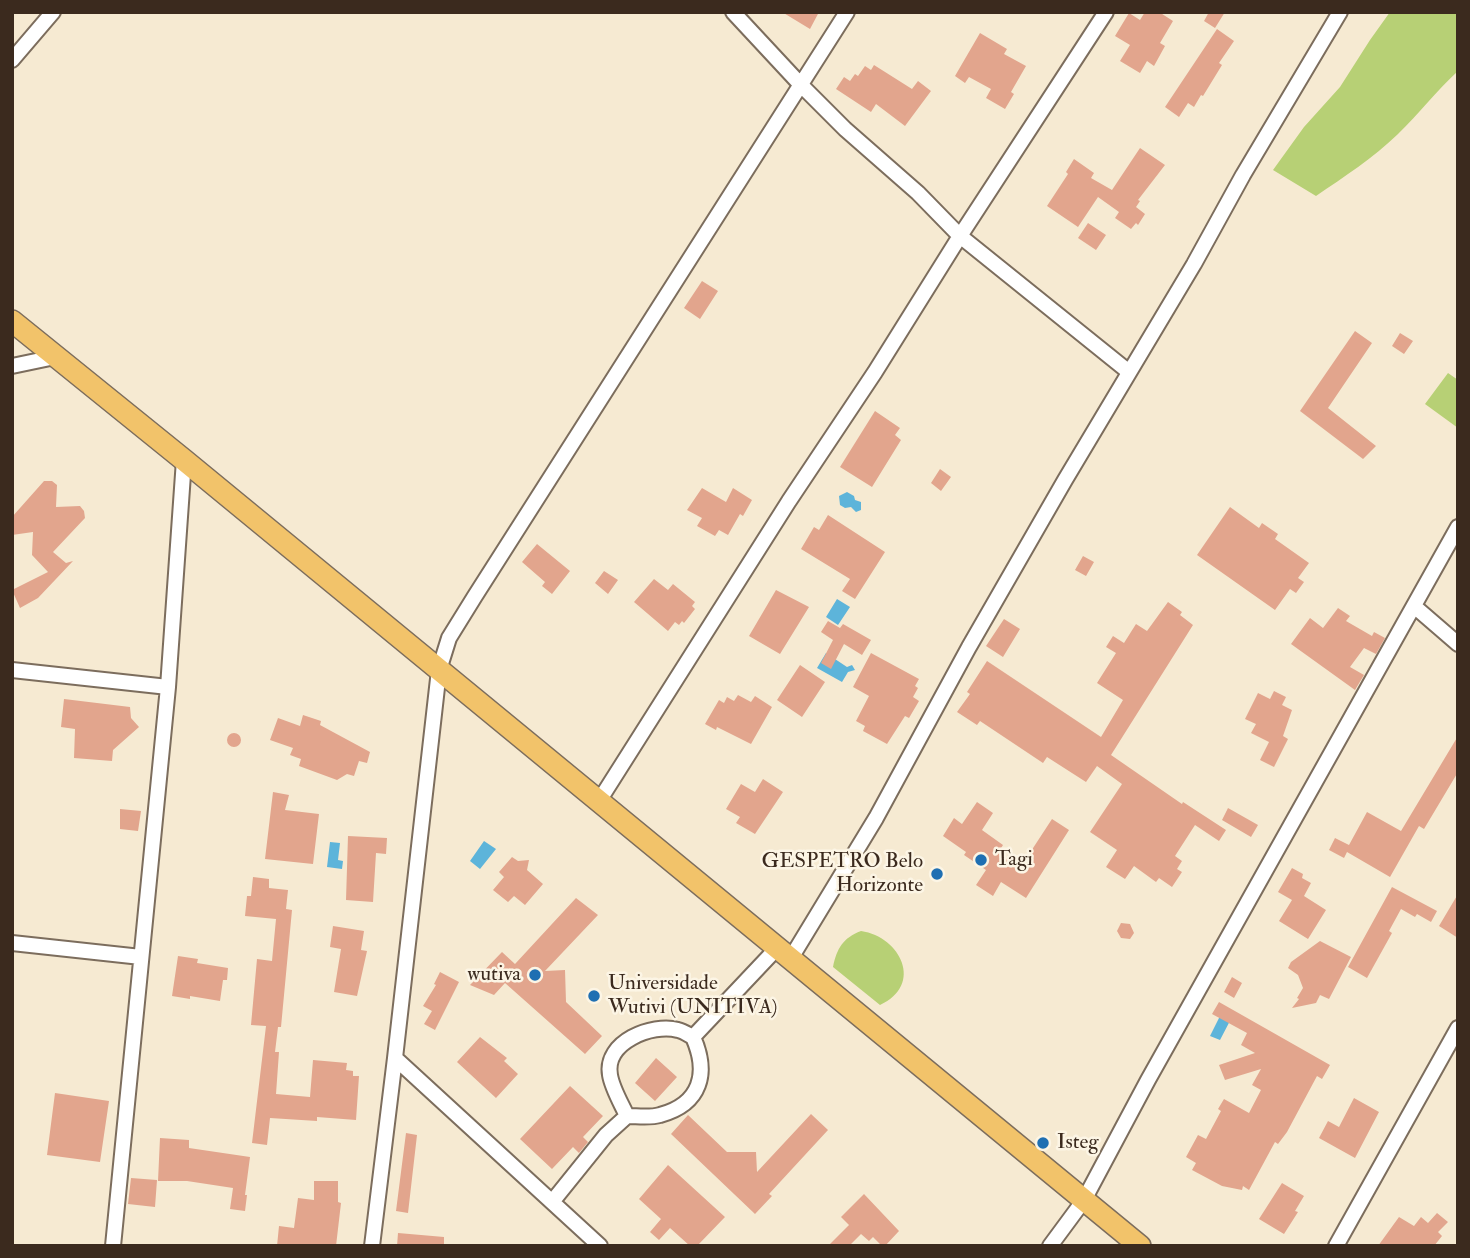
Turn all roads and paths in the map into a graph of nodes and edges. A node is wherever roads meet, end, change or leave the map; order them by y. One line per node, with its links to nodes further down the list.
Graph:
1 (53, 12): 6 (street)
2 (733, 12): 7 (street)
3 (847, 12): 7 (street)
4 (1106, 12): 8 (street)
5 (1340, 12): 12 (street)
6 (12, 60)
7 (800, 85): 8 (street); 18 (street)
8 (960, 236): 12 (street); 20 (street)
9 (12, 321): 10 (main road)
10 (55, 357): 11 (street); 13 (main road)
11 (12, 366)
12 (1129, 372): 22 (street)
13 (184, 460): 18 (main road); 19 (street)
14 (1458, 527): 15 (street)
15 (1414, 606): 16 (street); 28 (street)
16 (1458, 644)
17 (12, 670): 19 (street)
18 (439, 670): 20 (main road); 26 (street)
19 (169, 687): 23 (street)
20 (599, 801): 22 (main road)
21 (12, 943): 23 (street)
22 (784, 953): 25 (street); 28 (main road)
23 (141, 957): 30 (street)
24 (1458, 1028): 35 (street)
25 (693, 1037): 27 (street); 27 (street)
26 (395, 1058): 29 (street); 31 (street)
27 (627, 1116): 29 (street)
28 (1084, 1200): 33 (street); 34 (main road)
29 (552, 1202): 32 (street)
30 (113, 1246)
31 (372, 1246)
32 (600, 1246)
33 (1050, 1246)
34 (1140, 1246)
35 (1336, 1246)

